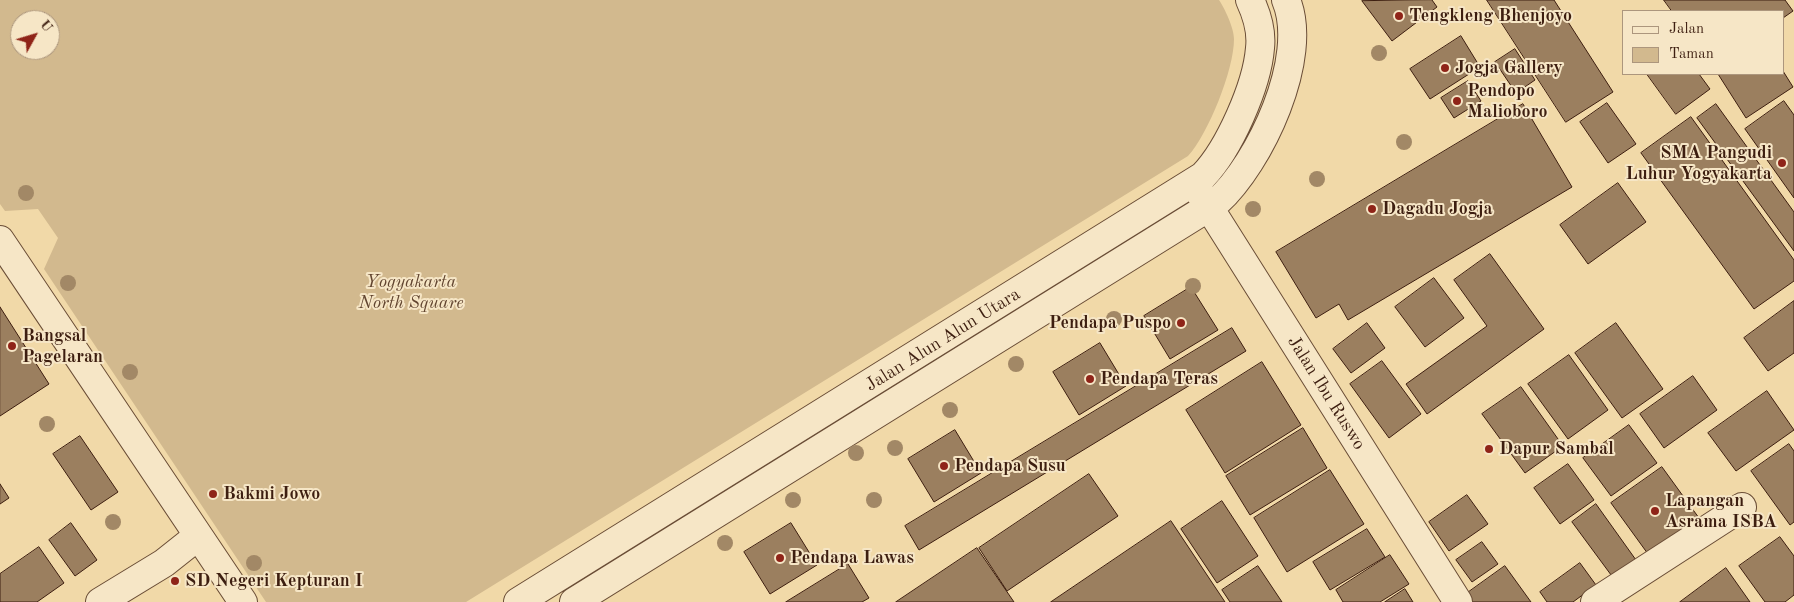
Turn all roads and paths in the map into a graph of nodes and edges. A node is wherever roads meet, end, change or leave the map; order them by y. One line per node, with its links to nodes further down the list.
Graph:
1 (1250, 0): 3 (street, Jalan Alun Alun Utara)
2 (1286, 0): 4 (street, Jalan Alun Alun Utara)
3 (1194, 183): 4 (street, Jalan Ibu Ruswo); 6 (street, Jalan Alun Alun Utara)
4 (1210, 207): 7 (street, Jalan Alun Alun Utara); 14 (street, Jalan Ibu Ruswo)
5 (0, 240): 9 (street)
6 (840, 403): 7 (street); 12 (street, Jalan Alun Alun Utara)
7 (855, 428): 13 (street, Jalan Alun Alun Utara)
8 (1742, 507): 15 (street)
9 (198, 536): 10 (street); 11 (street)
10 (100, 602)
11 (243, 602)
12 (518, 602)
13 (574, 602)
14 (1458, 602)
15 (1595, 602)

